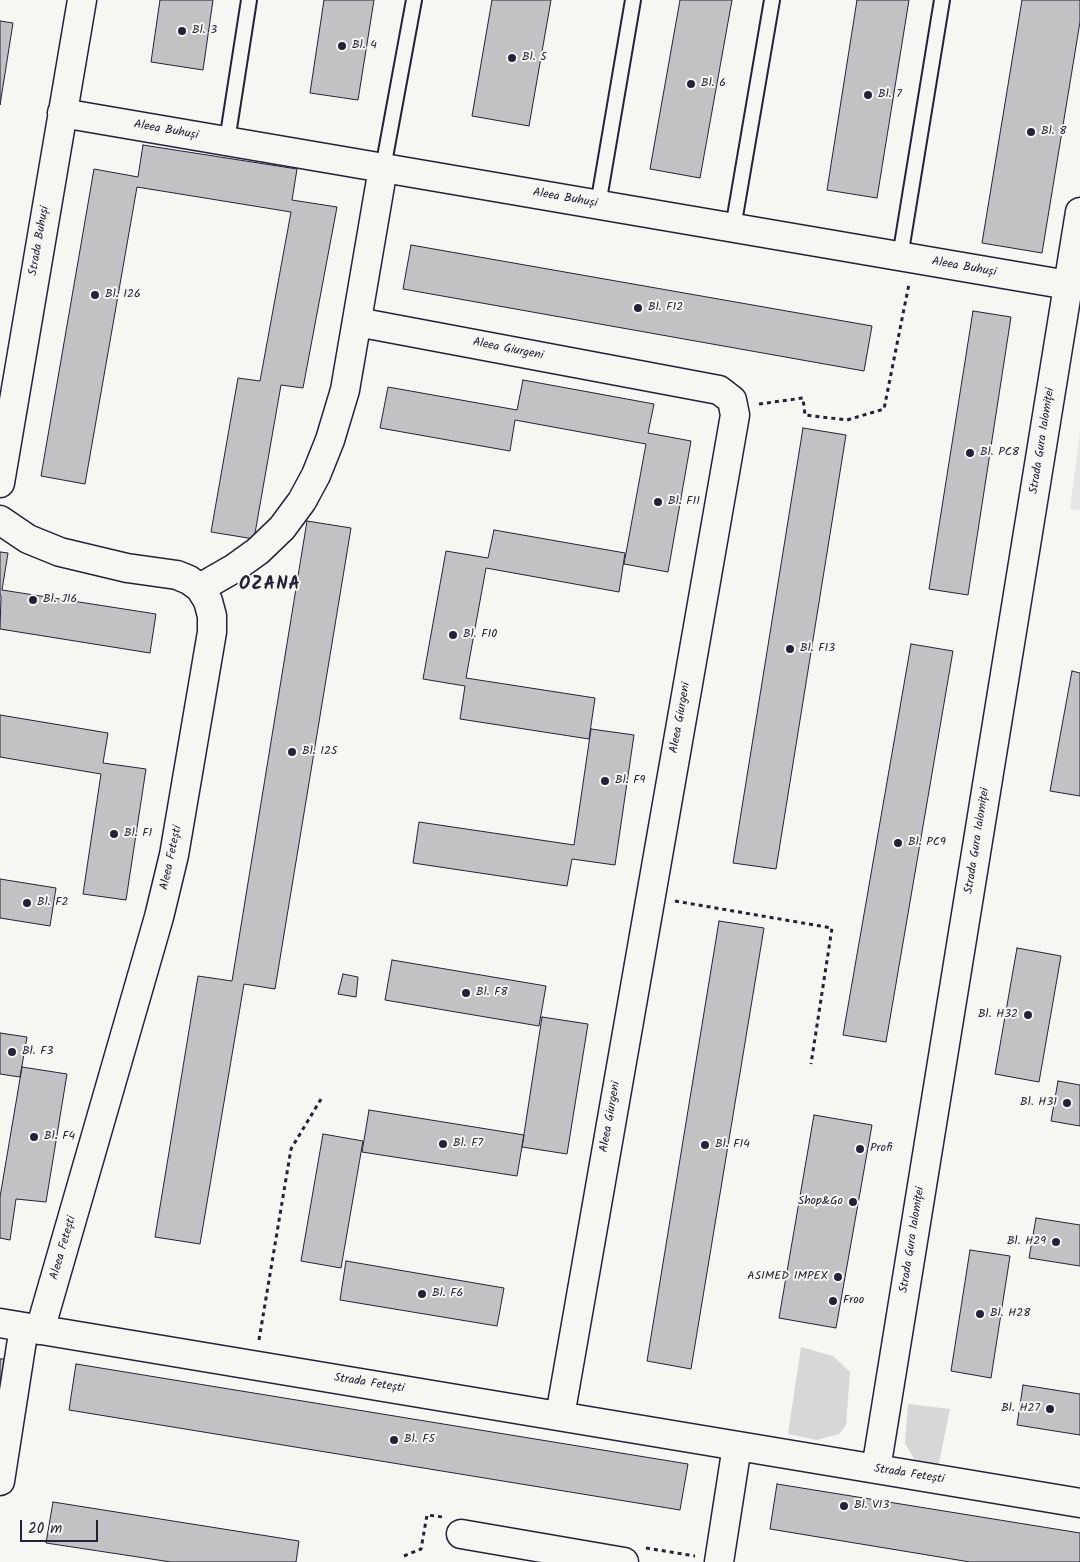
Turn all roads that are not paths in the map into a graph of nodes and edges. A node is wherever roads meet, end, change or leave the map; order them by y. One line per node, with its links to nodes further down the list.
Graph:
1 (82, 0): 7 (street, Strada Buhuși)
2 (249, 0): 8 (lane)
3 (414, 0): 9 (lane)
4 (634, 0): 10 (lane)
5 (772, 0): 12 (lane)
6 (942, 0): 13 (lane)
7 (62, 113): 8 (street, Aleea Buhuși); 16 (street, Strada Buhuși)
8 (227, 141): 9 (street, Aleea Buhuși)
9 (383, 168): 10 (street, Aleea Buhuși); 15 (street)
10 (598, 205): 12 (street, Aleea Buhuși)
11 (1080, 212): 14 (street, Strada Gura Ialomiței)
12 (733, 228): 13 (street, Aleea Buhuși)
13 (907, 258): 14 (street, Aleea Buhuși)
14 (1068, 285): 22 (street, Strada Gura Ialomiței)
15 (357, 322): 18 (street); 20 (street, Aleea Giurgeni)
16 (0, 483)
17 (0, 520): 18 (street)
18 (200, 588): 19 (street, Aleea Fetești)
19 (22, 1327): 20 (street, Strada Fetești); 23 (street, Aleea Fetești)
20 (560, 1416): 21 (street, Strada Fetești)
21 (737, 1446): 22 (street, Strada Fetești); 27 (street)
22 (876, 1469): 24 (street, Strada Fetești)
23 (0, 1481)
24 (1080, 1503)
25 (461, 1534): 26 (street)
26 (624, 1562)
27 (720, 1562)

